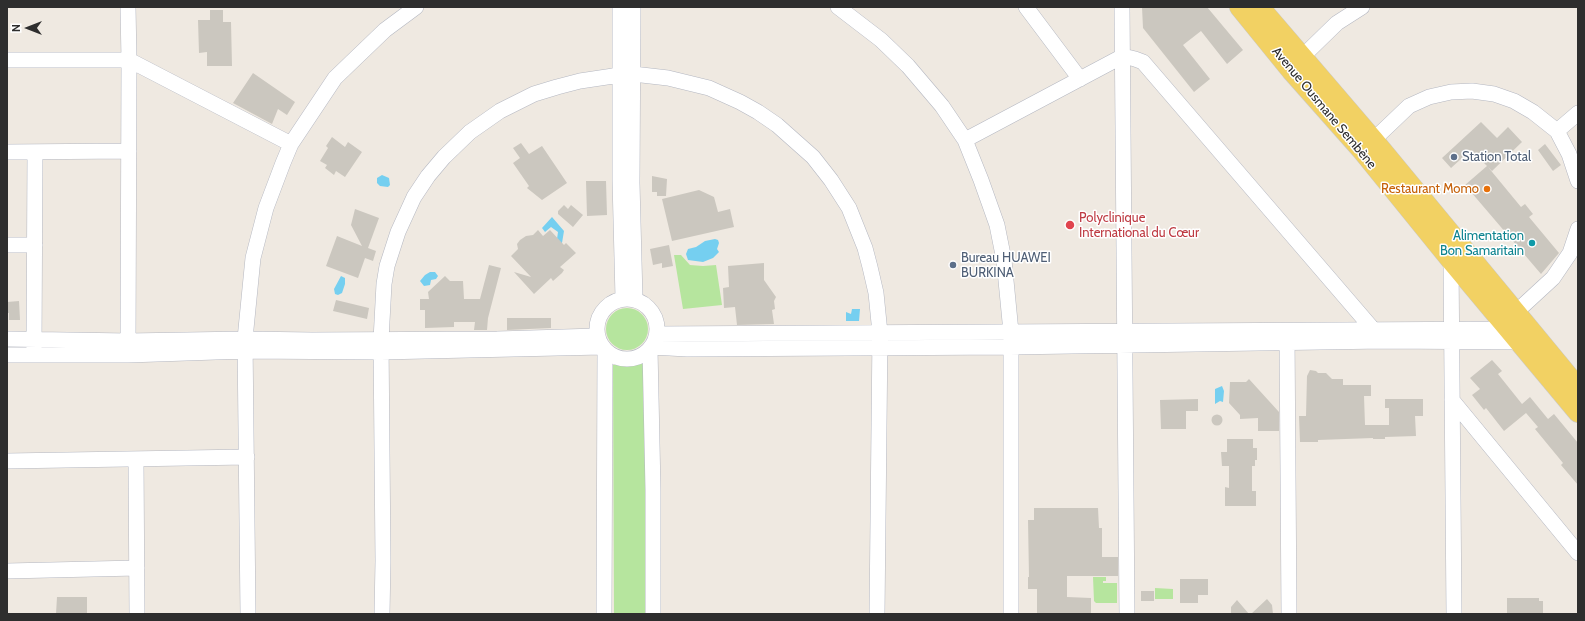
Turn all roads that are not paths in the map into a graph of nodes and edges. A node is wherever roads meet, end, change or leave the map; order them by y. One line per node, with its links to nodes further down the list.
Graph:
1 (128, 7): 13 (street)
2 (416, 7): 20 (street)
3 (620, 7): 15 (street)
4 (633, 7): 15 (street)
5 (838, 7): 19 (street)
6 (1026, 7): 16 (street)
7 (1122, 7): 11 (street)
8 (1238, 7): 14 (main road, Avenue Ousmane Sembène)
9 (1260, 7): 14 (main road, Avenue Ousmane Sembène)
10 (1362, 7): 14 (street)
11 (1123, 56): 16 (street); 33 (street); 36 (street)
12 (7, 60): 13 (street)
13 (129, 60): 20 (street); 22 (street)
14 (1297, 64): 21 (main road, Avenue Ousmane Sembène)
15 (627, 75): 30 (street); 39 (street); 43 (street)
16 (1080, 79): 19 (street)
17 (1578, 113): 18 (street)
18 (1557, 131): 21 (street); 25 (street)
19 (965, 140): 32 (street)
20 (291, 144): 42 (street)
21 (1367, 145): 29 (main road, Avenue Ousmane Sembène); 31 (main road, Avenue Ousmane Sembène)
22 (129, 151): 24 (street); 45 (street)
23 (7, 152): 24 (street)
24 (35, 152): 27 (street)
25 (1578, 181)
26 (1578, 229): 31 (street)
27 (35, 244): 28 (street); 38 (street)
28 (7, 245)
29 (1451, 261): 31 (main road, Avenue Ousmane Sembène); 34 (street)
30 (629, 299): 40 (street); 41 (street)
31 (1519, 329): 34 (street); 48 (main road, Avenue Ousmane Sembène); 50 (main road, Avenue Ousmane Sembène)
32 (1011, 332): 36 (street); 39 (street); 44 (street)
33 (1378, 335): 34 (street); 35 (street)
34 (1452, 335): 49 (street)
35 (1287, 336): 36 (street); 65 (street)
36 (1126, 338): 44 (street); 64 (street)
37 (7, 339): 38 (street)
38 (35, 339): 45 (street); 47 (street)
39 (880, 340): 40 (street); 44 (street); 62 (street)
40 (653, 343): 41 (street); 61 (street)
41 (602, 344): 43 (street); 60 (street)
42 (245, 345): 43 (street); 45 (street); 51 (street)
43 (381, 346): 59 (street)
44 (1010, 347): 63 (street)
45 (128, 348): 47 (street)
46 (7, 355): 47 (street)
47 (34, 355)
48 (1578, 386)
49 (1452, 400): 54 (street); 66 (street)
50 (1577, 410)
51 (247, 457): 52 (street); 58 (street)
52 (136, 459): 53 (street); 55 (street)
53 (7, 460)
54 (1578, 553)
55 (137, 568): 56 (street); 57 (street)
56 (7, 571)
57 (136, 614)
58 (248, 614)
59 (382, 614)
60 (604, 614)
61 (653, 614)
62 (877, 614)
63 (1011, 614)
64 (1127, 614)
65 (1289, 614)
66 (1454, 614)

